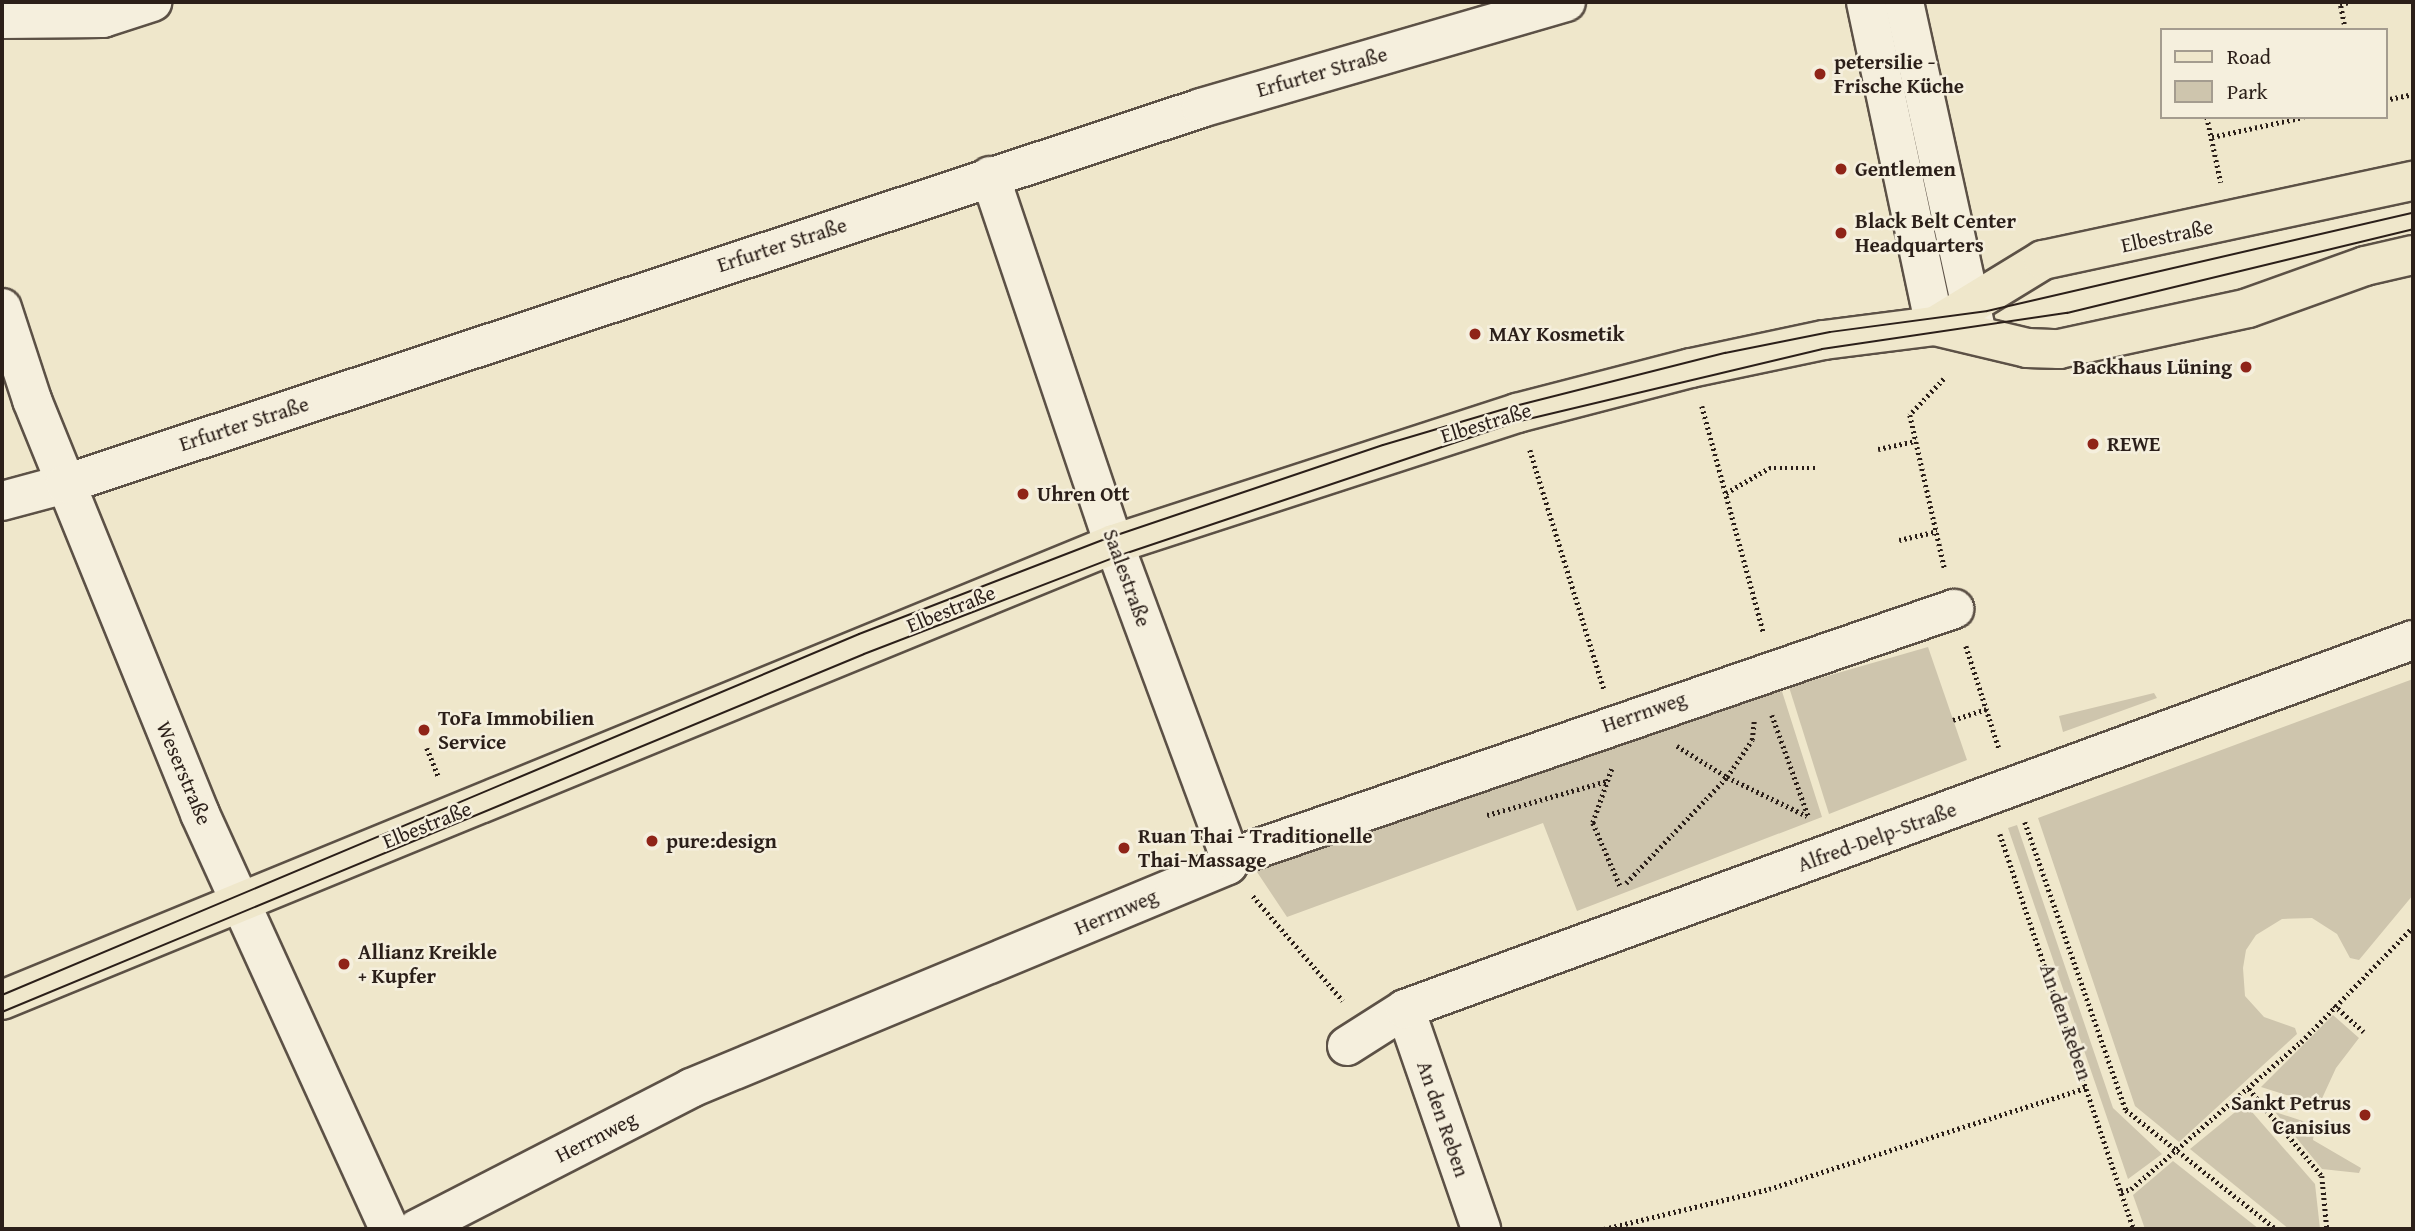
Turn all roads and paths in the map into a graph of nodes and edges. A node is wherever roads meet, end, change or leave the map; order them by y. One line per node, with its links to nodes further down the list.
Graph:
1 (152, 2): 6 (street)
2 (1566, 2): 13 (street, Erfurter Straße)
3 (1866, 2): 19 (street)
4 (1904, 2): 18 (street)
5 (2350, 2): 7 (path)
6 (2, 19)
7 (2344, 24)
8 (2413, 94): 9 (path)
9 (2387, 100)
10 (2208, 119): 12 (path)
11 (2295, 119): 12 (path)
12 (2212, 137): 15 (path)
13 (990, 176): 25 (street, Erfurter Straße); 30 (street, Saalestraße)
14 (2413, 181): 18 (main road, Elbestraße)
15 (2222, 188)
16 (2413, 255): 18 (main road)
17 (2, 308): 25 (street, Weserstraße)
18 (1974, 318): 19 (main road, Elbestraße)
19 (1935, 326): 20 (main road, Elbestraße)
20 (1691, 368): 21 (main road, Elbestraße); 26 (path)
21 (1517, 413): 30 (main road, Elbestraße); 35 (path)
22 (1916, 441): 23 (path)
23 (1878, 449)
24 (1816, 468): 26 (path)
25 (65, 484): 27 (street, Erfurter Straße); 50 (street, Weserstraße)
26 (1726, 493): 33 (path)
27 (2, 501)
28 (1937, 531): 29 (path)
29 (1899, 540)
30 (1114, 544): 46 (street, Saalestraße); 50 (main road, Elbestraße)
31 (1954, 609): 33 (street, Herrnweg)
32 (2413, 640): 45 (street, Alfred-Delp-Straße)
33 (1765, 671): 35 (street, Herrnweg); 39 (path); 42 (path)
34 (1986, 709): 36 (path)
35 (1622, 719): 39 (path); 40 (path); 46 (street, Herrnweg)
36 (1953, 720)
37 (427, 748): 38 (path)
38 (439, 777)
39 (1727, 777): 42 (path); 47 (path)
40 (1608, 781): 41 (path); 47 (path)
41 (1481, 817)
42 (1808, 817): 45 (path)
43 (2025, 822): 60 (path)
44 (1999, 829): 58 (path, An den Reben)
45 (1822, 856): 51 (street, Alfred-Delp-Straße)
46 (1229, 862): 49 (path); 63 (street, Herrnweg)
47 (1622, 888): 51 (path)
48 (1266, 891): 49 (path)
49 (1253, 896): 56 (path)
50 (240, 901): 53 (main road, Elbestraße); 62 (street, Weserstraße)
51 (1629, 927): 55 (street, Alfred-Delp-Straße)
52 (2413, 927): 54 (path)
53 (2, 1000)
54 (2334, 1004): 57 (path); 59 (path)
55 (1405, 1009): 56 (street, Alfred-Delp-Straße); 64 (street, An den Reben)
56 (1349, 1028)
57 (2364, 1032)
58 (2088, 1087): 61 (path, An den Reben); 65 (path)
59 (2249, 1089): 60 (path); 68 (path)
60 (2175, 1152): 61 (path); 67 (path)
61 (2121, 1192): 66 (path, An den Reben)
62 (389, 1229)
63 (417, 1229)
64 (1481, 1229)
65 (1604, 1229)
66 (2134, 1229)
67 (2276, 1229)
68 (2327, 1229)

